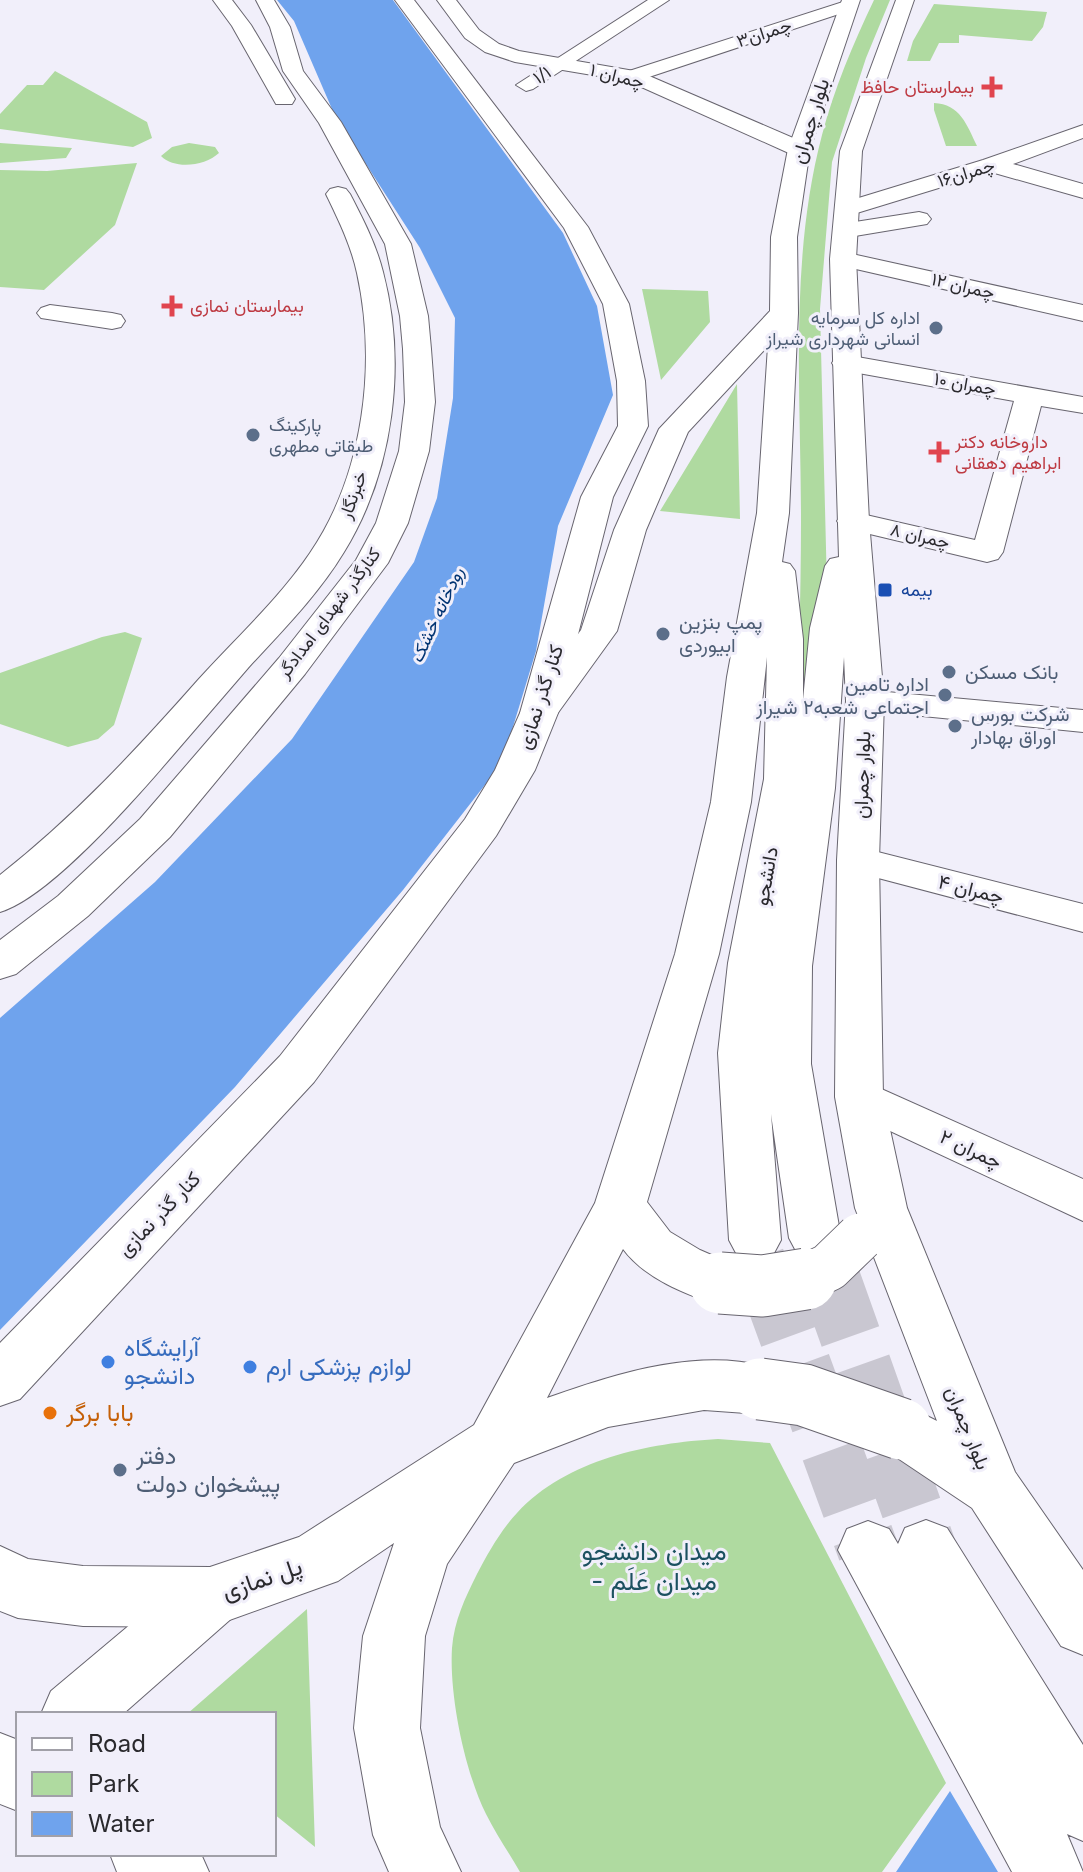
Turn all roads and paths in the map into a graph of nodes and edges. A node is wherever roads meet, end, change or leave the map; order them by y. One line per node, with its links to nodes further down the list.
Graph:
1 (245, 0): 10 (main road)
2 (265, 0): 10 (main road, کنارگذر شهدای امدادگر)
3 (404, 0): 30 (main road, کنار گذر نمازی)
4 (446, 0): 9 (main road, چمران ۱)
5 (660, 0): 9 (street, ۱/۱)
6 (905, 0): 18 (main road, بلوار چمران)
7 (850, 2): 11 (street, چمران۳); 14 (main road, بلوار چمران)
8 (214, 6): 10 (main road)
9 (559, 65): 11 (main road, چمران ۱); 12 (street, ۱/۱)
10 (277, 66): 33 (main road, خبرنگار); 35 (main road, کنارگذر شهدای امدادگر)
11 (633, 76): 14 (main road, چمران ۱)
12 (526, 85)
13 (1083, 131): 15 (street, چمران۱۶)
14 (799, 149): 21 (main road, بلوار چمران)
15 (991, 165): 16 (street); 18 (street, چمران۱۶)
16 (1083, 191)
17 (919, 219): 18 (street)
18 (846, 220): 19 (main road, بلوار چمران)
19 (843, 259): 22 (street, ۱۲ چمران); 24 (main road, بلوار چمران)
20 (50, 313): 23 (street)
21 (784, 313): 27 (main road, بلوار چمران); 30 (main road)
22 (1083, 313)
23 (112, 321)
24 (846, 363): 25 (street, ۱۰ چمران); 28 (main road, بلوار چمران)
25 (1030, 395): 26 (street, ۱۰ چمران); 28 (street, ۸ چمران)
26 (1083, 405)
27 (773, 513): 38 (main road, بلوار چمران); 40 (main road, دانشجو)
28 (853, 521): 29 (main road, بلوار چمران); 39 (main road, دانشجو)
29 (865, 701): 31 (street); 32 (main road, بلوار چمران)
30 (539, 713): 41 (main road, کنار گذر نمازی)
31 (1083, 721)
32 (858, 860): 34 (street, ۴ چمران); 36 (main road, بلوار چمران)
33 (0, 897)
34 (1083, 918)
35 (0, 963)
36 (859, 1097): 37 (street, ۲ چمران); 39 (main road, بلوار چمران)
37 (1083, 1201)
38 (620, 1205): 39 (main road, bridge); 42 (main road, بلوار چمران)
39 (852, 1227): 43 (main road, بلوار چمران)
40 (755, 1240)
41 (0, 1381)
42 (494, 1444): 43 (main road, پل نمازی, bridge); 45 (main road, پل نمازی); 51 (main road, بلوار چمران)
43 (993, 1489): 46 (main road)
44 (0, 1576): 45 (main road, پل نمازی)
45 (210, 1597): 47 (main road)
46 (1083, 1624)
47 (76, 1712)
48 (1083, 1807): 52 (main road)
49 (147, 1856): 50 (main road)
50 (174, 1872)
51 (426, 1872)
52 (1050, 1872)

